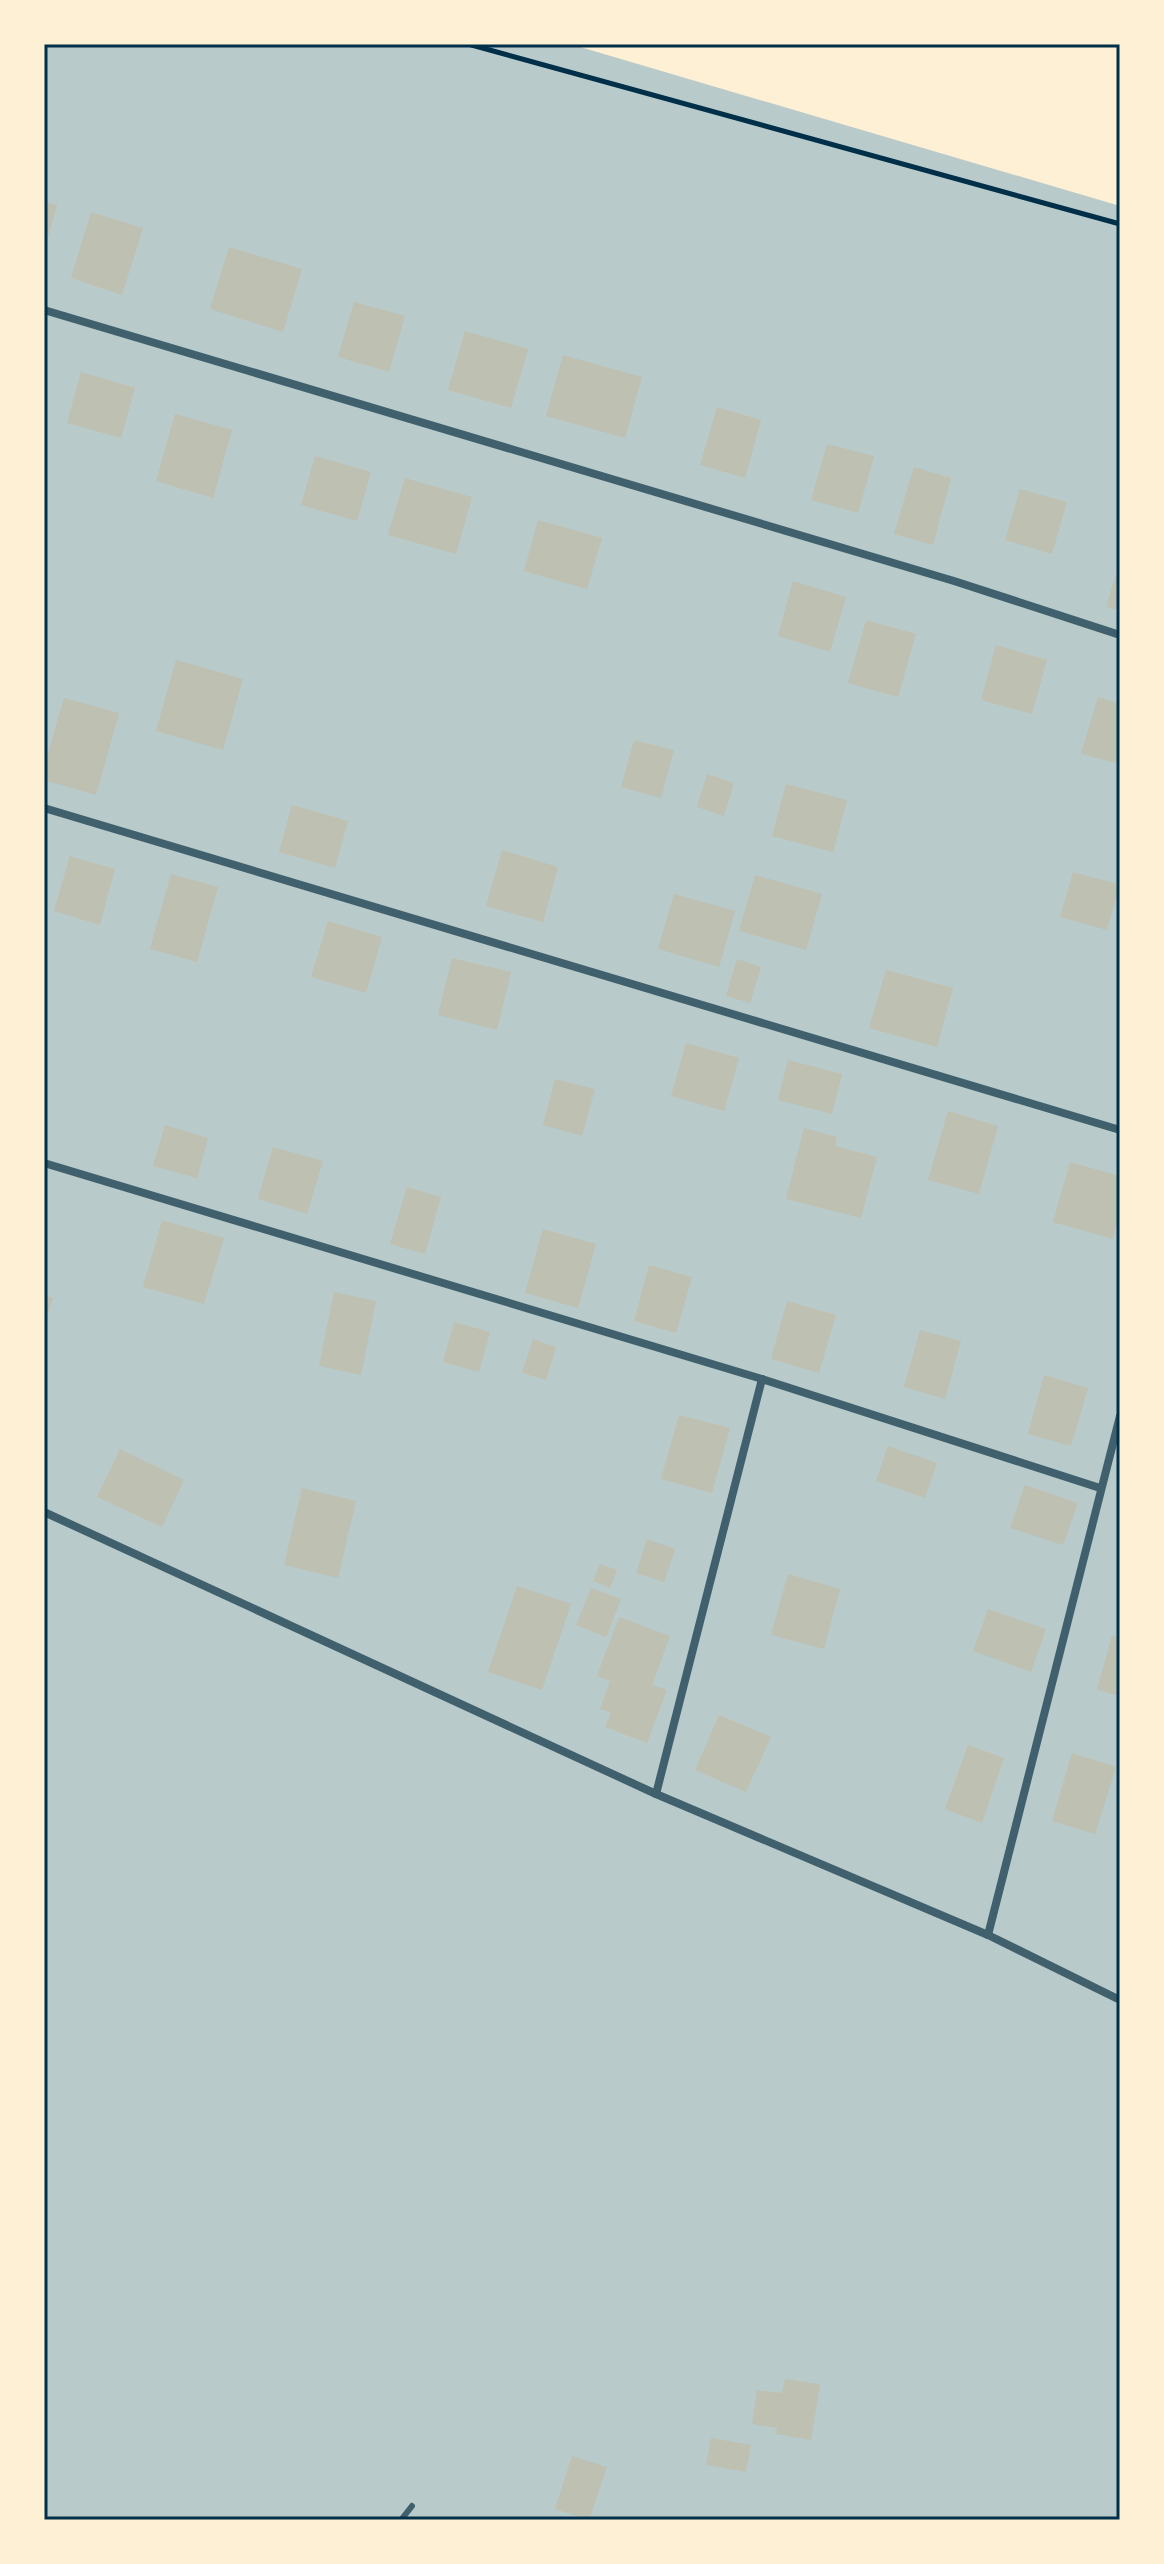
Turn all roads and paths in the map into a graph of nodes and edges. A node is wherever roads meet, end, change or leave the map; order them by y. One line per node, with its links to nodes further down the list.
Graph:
1 (468, 44): 2 (path)
2 (1120, 224)
3 (44, 310): 4 (street)
4 (1120, 635)
5 (44, 808): 6 (street)
6 (1120, 1130)
7 (44, 1163): 8 (street)
8 (762, 1379): 10 (street); 12 (street)
9 (1120, 1416): 10 (street)
10 (1100, 1488): 13 (street)
11 (44, 1512): 12 (street)
12 (656, 1794): 13 (street)
13 (988, 1935): 14 (street)
14 (1120, 2000)
15 (412, 2506): 16 (lane)
16 (401, 2520)

